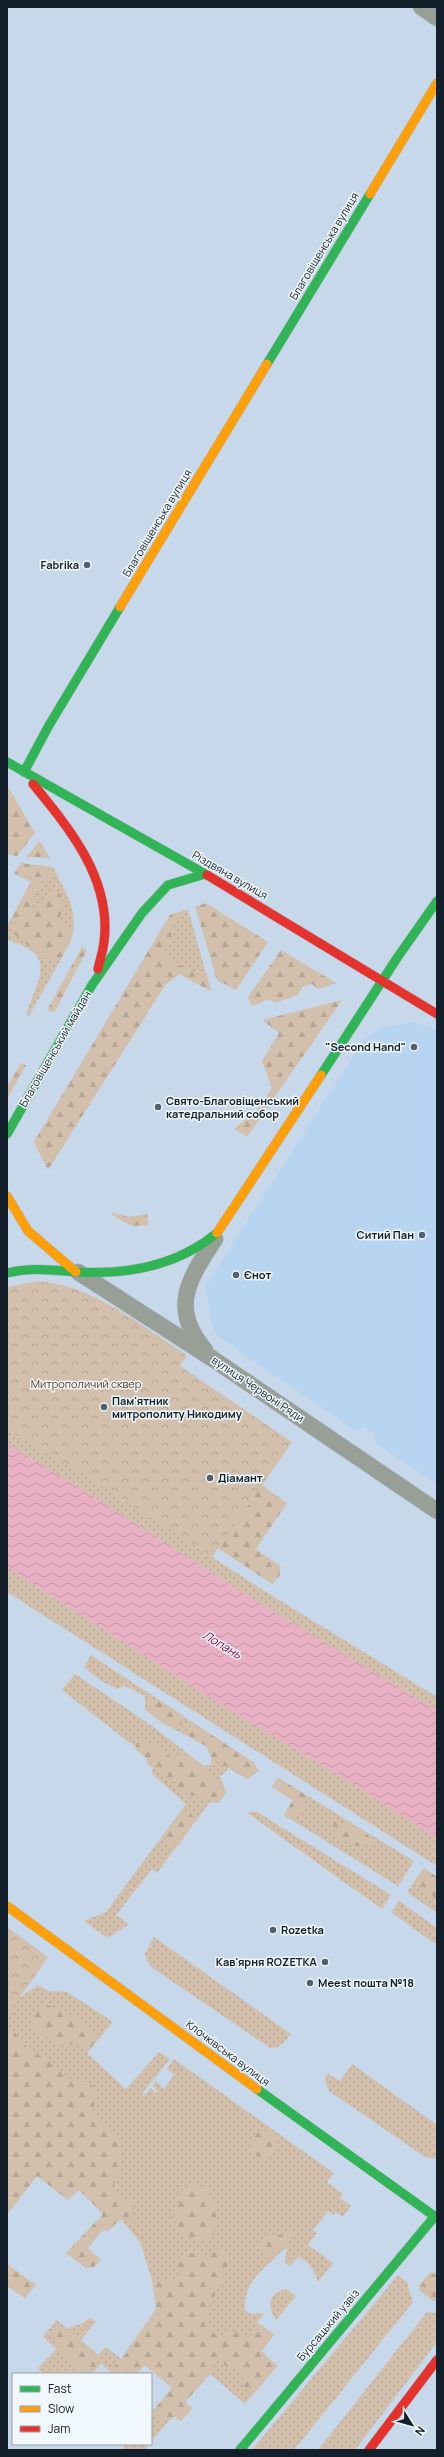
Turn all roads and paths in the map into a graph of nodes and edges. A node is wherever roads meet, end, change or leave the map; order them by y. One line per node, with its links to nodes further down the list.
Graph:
1 (421, 7): 2 (street)
2 (437, 18)
3 (437, 83): 5 (street, Благовіщенська вулиця)
4 (7, 762): 5 (street, Різдвяна вулиця)
5 (24, 772): 6 (street, Різдвяна вулиця); 9 (street)
6 (205, 874): 8 (street, Різдвяна вулиця); 9 (street)
7 (437, 901): 8 (street)
8 (382, 981): 10 (street, Різдвяна вулиця); 13 (street)
9 (92, 986): 11 (street, Благовіщенський майдан)
10 (437, 1014)
11 (7, 1134)
12 (7, 1196): 14 (street)
13 (221, 1230): 14 (street); 16 (street)
14 (76, 1272): 15 (street); 16 (street, вулиця Червоні Ряди)
15 (7, 1273)
16 (213, 1359): 17 (street, вулиця Червоні Ряди)
17 (437, 1511)
18 (7, 1906): 19 (street, Клочківська вулиця)
19 (436, 2217): 21 (street, Бурсацький узвіз)
20 (437, 2360): 22 (street)
21 (240, 2450)
22 (370, 2450)

